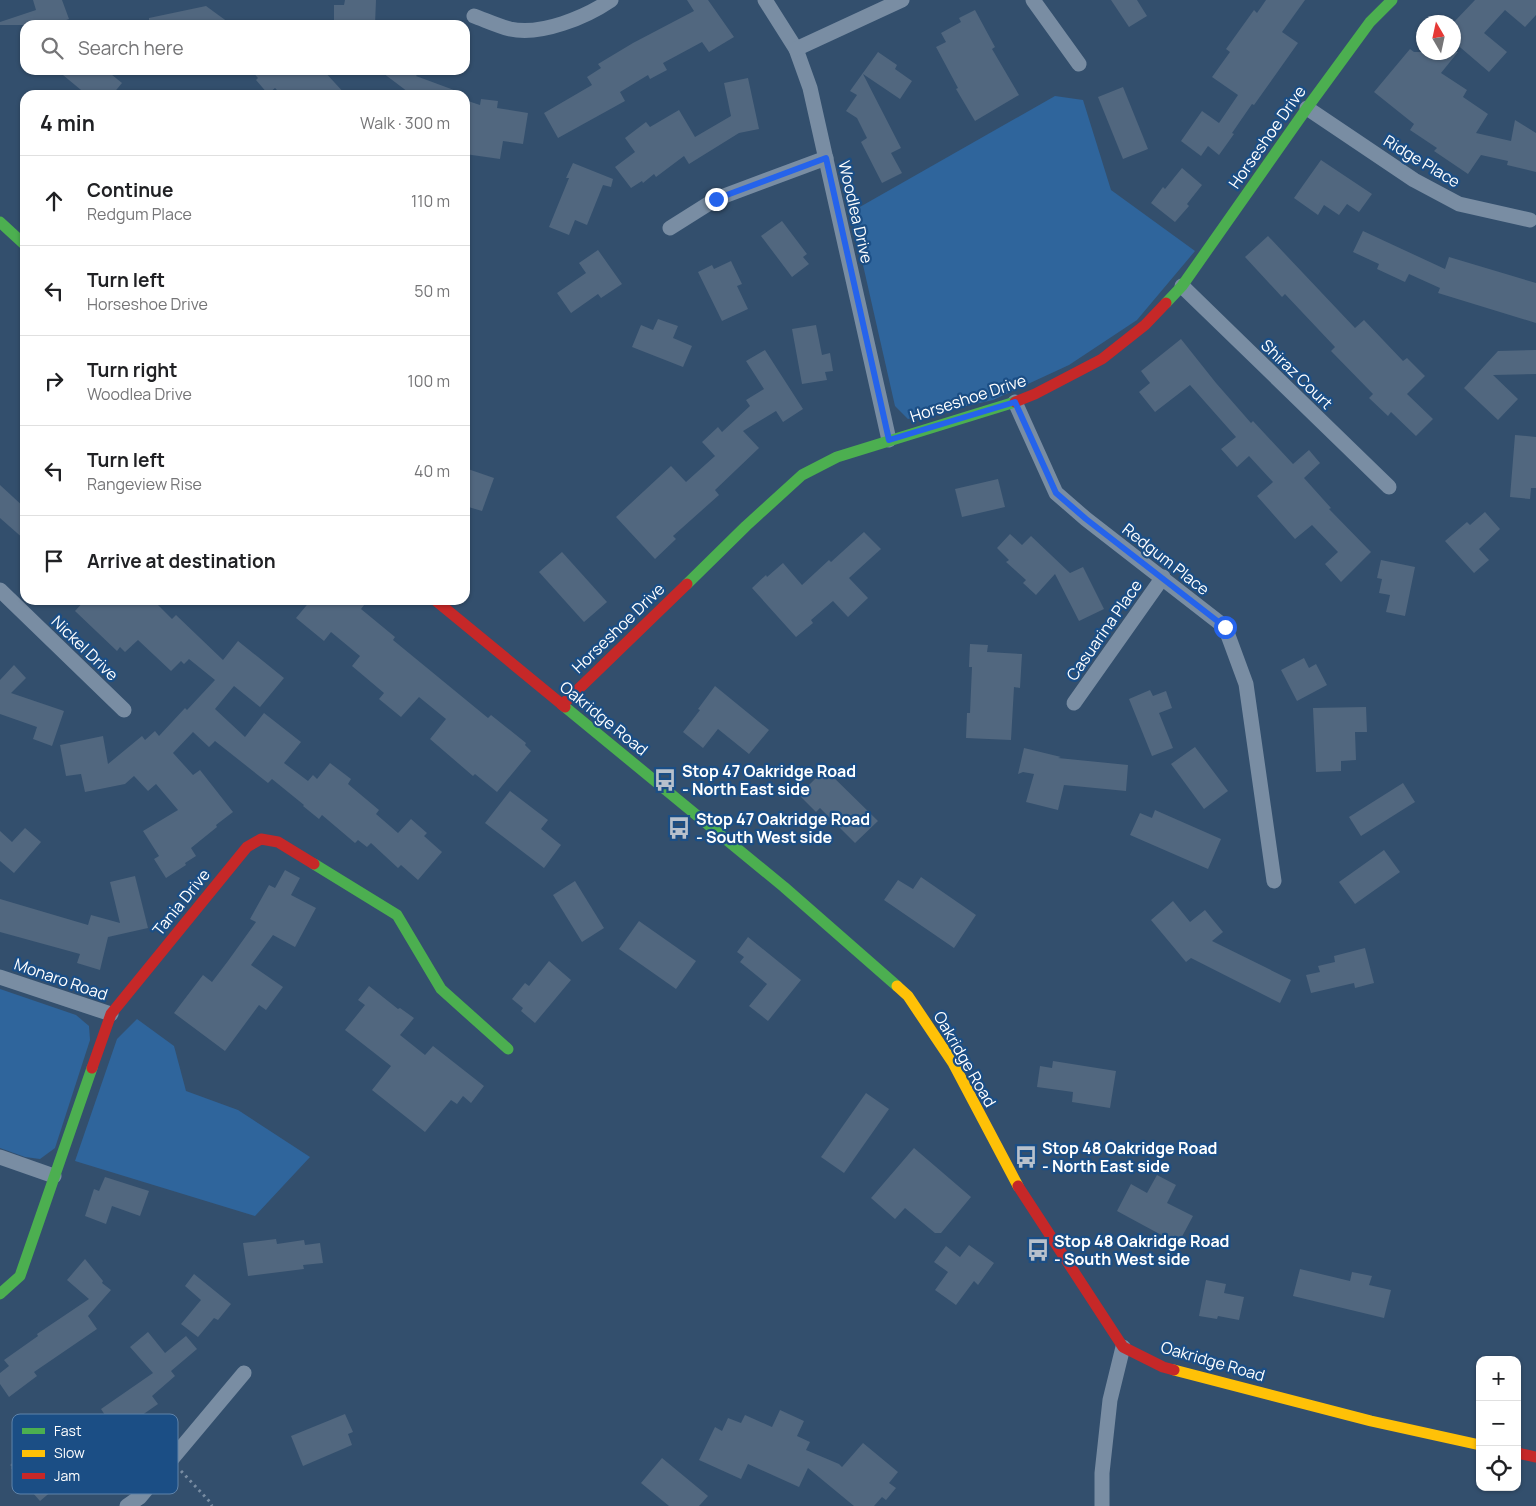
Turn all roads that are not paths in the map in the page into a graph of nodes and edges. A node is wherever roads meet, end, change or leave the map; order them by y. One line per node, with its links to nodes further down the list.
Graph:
1 (612, 0): 6 (street)
2 (765, 0): 7 (street, Woodlea Drive)
3 (902, 0): 7 (street)
4 (1033, 0): 8 (street)
5 (1392, 0): 9 (street, Horseshoe Drive)
6 (474, 16)
7 (796, 49): 10 (street, Woodlea Drive)
8 (1079, 64)
9 (1307, 108): 11 (street, Ridge Place); 15 (street, Horseshoe Drive)
10 (826, 158): 13 (street); 17 (street, Woodlea Drive)
11 (1530, 220)
12 (0, 222): 14 (street)
13 (670, 228)
14 (20, 240)
15 (1182, 286): 16 (street, Horseshoe Drive); 18 (street, Shiraz Court)
16 (1015, 402): 17 (street, Horseshoe Drive); 19 (street, Redgum Place)
17 (889, 440): 23 (street, Horseshoe Drive)
18 (1389, 487)
19 (1162, 577): 22 (street, Casuarina Place); 25 (street, Redgum Place)
20 (0, 590): 24 (street, Nickel Drive)
21 (441, 605): 23 (street, Oakridge Road)
22 (1074, 703)
23 (562, 705): 32 (street, Oakridge Road)
24 (124, 710)
25 (1274, 881)
26 (0, 977): 27 (street, Monaro Road)
27 (111, 1014): 28 (street, Tania Drive); 30 (street, Tania Drive)
28 (508, 1049)
29 (0, 1157): 30 (street)
30 (54, 1176): 31 (street, Tania Drive)
31 (0, 1294)
32 (1123, 1347): 34 (street, Oakridge Road); 40 (street)
33 (244, 1373): 35 (street)
34 (1476, 1444)
35 (178, 1452)
36 (1521, 1454): 37 (street)
37 (1536, 1457)
38 (143, 1494): 39 (street)
39 (127, 1506)
40 (1102, 1506)

